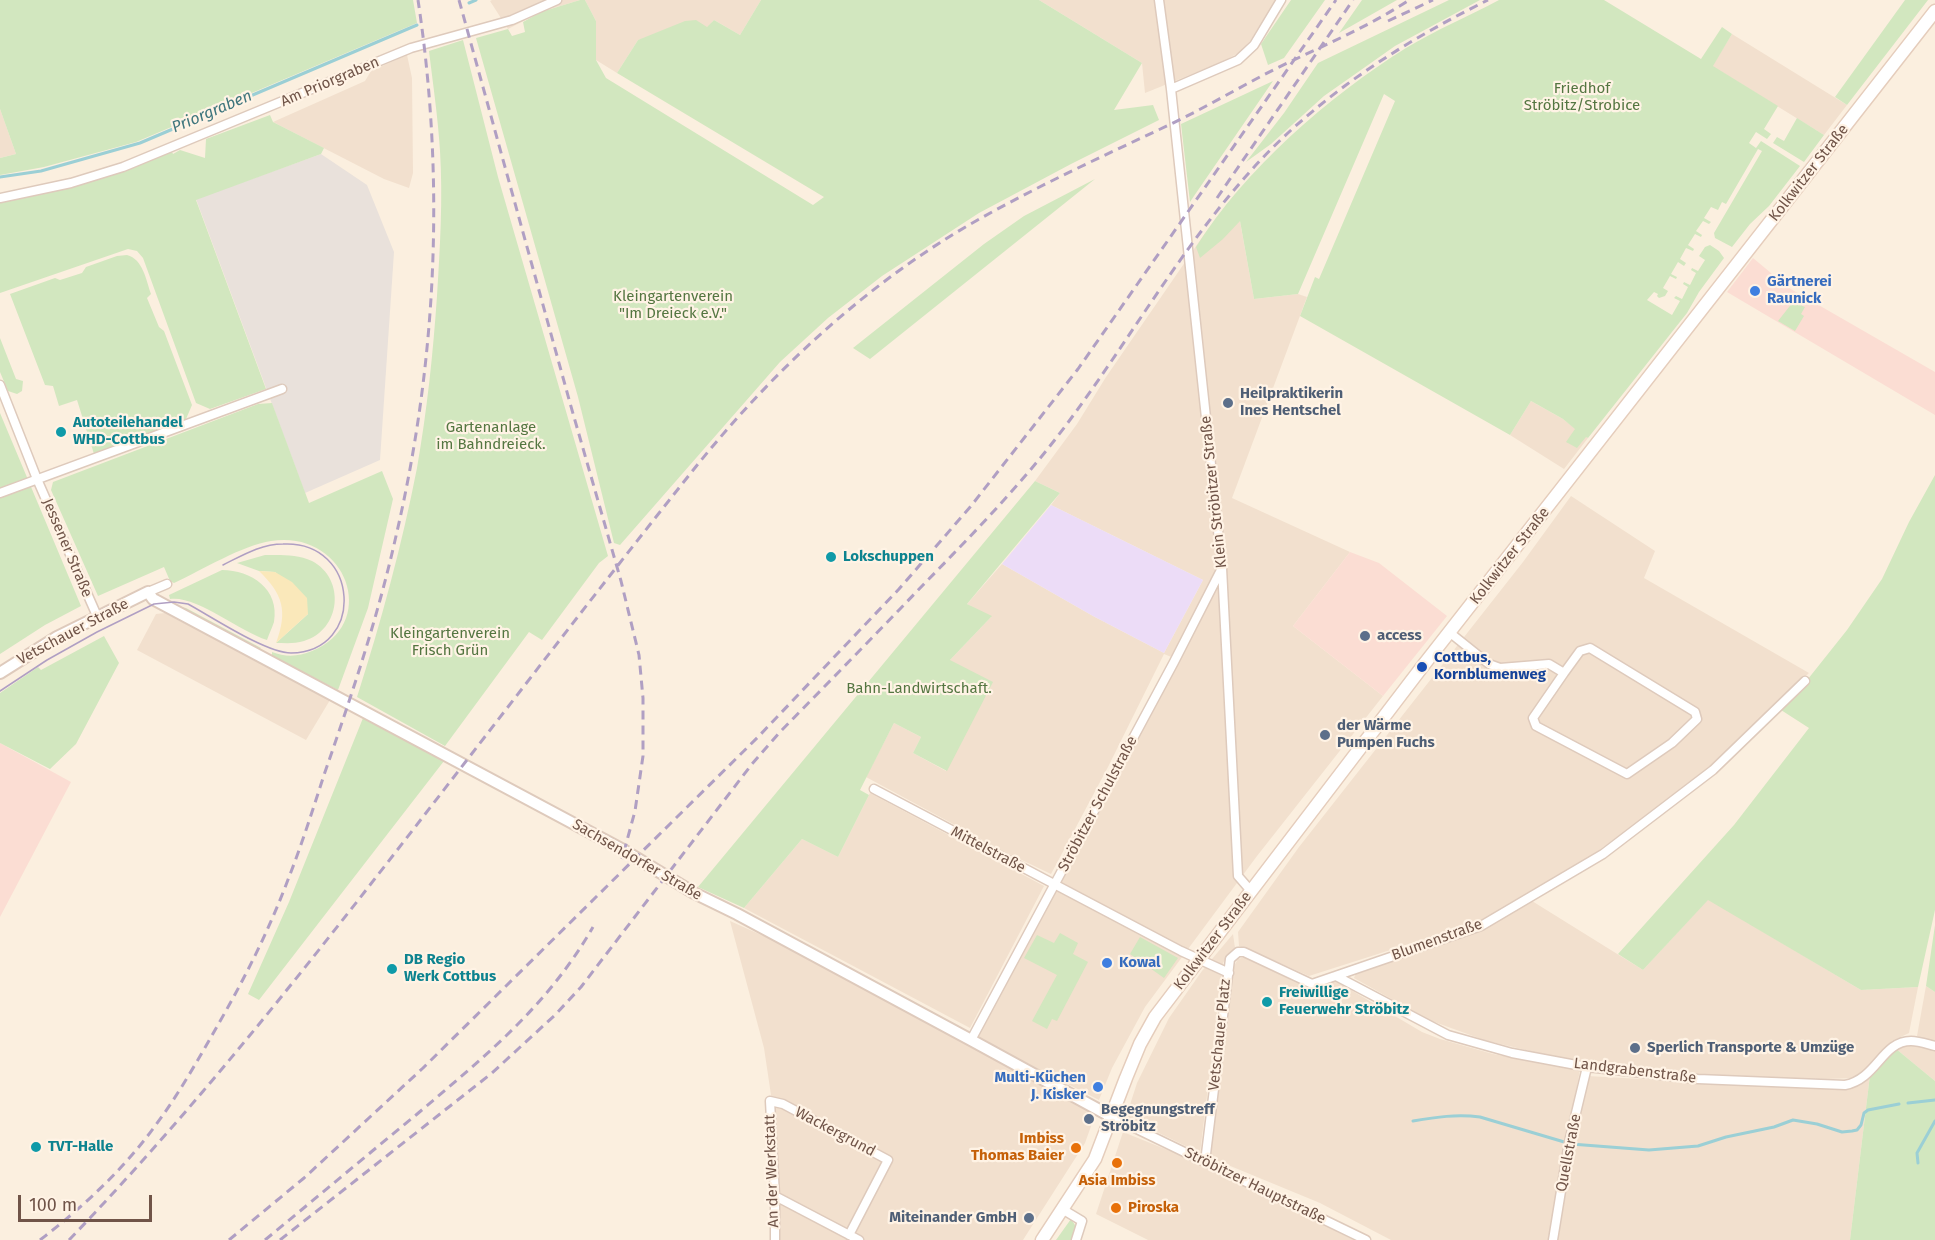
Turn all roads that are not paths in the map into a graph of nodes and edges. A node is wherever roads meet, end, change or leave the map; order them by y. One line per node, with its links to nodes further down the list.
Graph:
1 (557, 0): 6 (street, Am Priorgraben)
2 (1159, 0): 5 (street, Klein Ströbitzer Straße)
3 (1281, 0): 5 (street)
4 (1935, 10): 16 (main road, Kolkwitzer Straße)
5 (1171, 89): 12 (street, Klein Ströbitzer Straße)
6 (0, 198)
7 (0, 385): 9 (street, Jessener Straße)
8 (282, 389): 10 (street)
9 (4, 404): 10 (street, Jessener Straße)
10 (37, 479): 11 (street, Jessener Straße); 15 (street, Jessener Straße)
11 (0, 493)
12 (1222, 568): 21 (street, Ströbitzer Schulstraße); 22 (street, Klein Ströbitzer Straße)
13 (167, 584): 14 (street, Vetschauer Straße)
14 (148, 592): 15 (street, Vetschauer Straße); 26 (street, Sachsendorfer Straße)
15 (97, 616): 17 (street, Vetschauer Straße)
16 (1449, 632): 18 (street); 22 (main road, Kolkwitzer Straße)
17 (0, 673)
18 (1564, 673): 18 (street)
19 (1805, 681): 25 (street, Blumenstraße)
20 (873, 789): 21 (street, Mittelstraße)
21 (1054, 885): 23 (street, Mittelstraße); 26 (street, Ströbitzer Schulstraße)
22 (1251, 891): 23 (main road, Kolkwitzer Straße)
23 (1199, 959): 24 (street, Vetschauer Platz); 30 (main road, Kolkwitzer Straße)
24 (1229, 974): 25 (street, Blumenstraße); 31 (street, Vetschauer Platz)
25 (1336, 976): 28 (street, Landgrabenstraße)
26 (971, 1040): 30 (street, Sachsendorfer Straße)
27 (1935, 1046): 28 (street, Landgrabenstraße)
28 (1587, 1067): 40 (street, Quellstraße)
29 (770, 1101): 32 (street, An der Werkstatt); 34 (street, Wackergrund)
30 (1112, 1117): 31 (street, Ströbitzer Hauptstraße); 33 (main road, Kolkwitzer Straße)
31 (1205, 1162): 39 (street, Ströbitzer Hauptstraße)
32 (775, 1196): 34 (street); 35 (street, An der Werkstatt)
33 (1062, 1209): 37 (main road, Kolkwitzer Straße); 38 (street)
34 (849, 1235): 36 (street)
35 (775, 1240)
36 (859, 1240)
37 (1042, 1240)
38 (1076, 1240)
39 (1366, 1240)
40 (1553, 1240)

